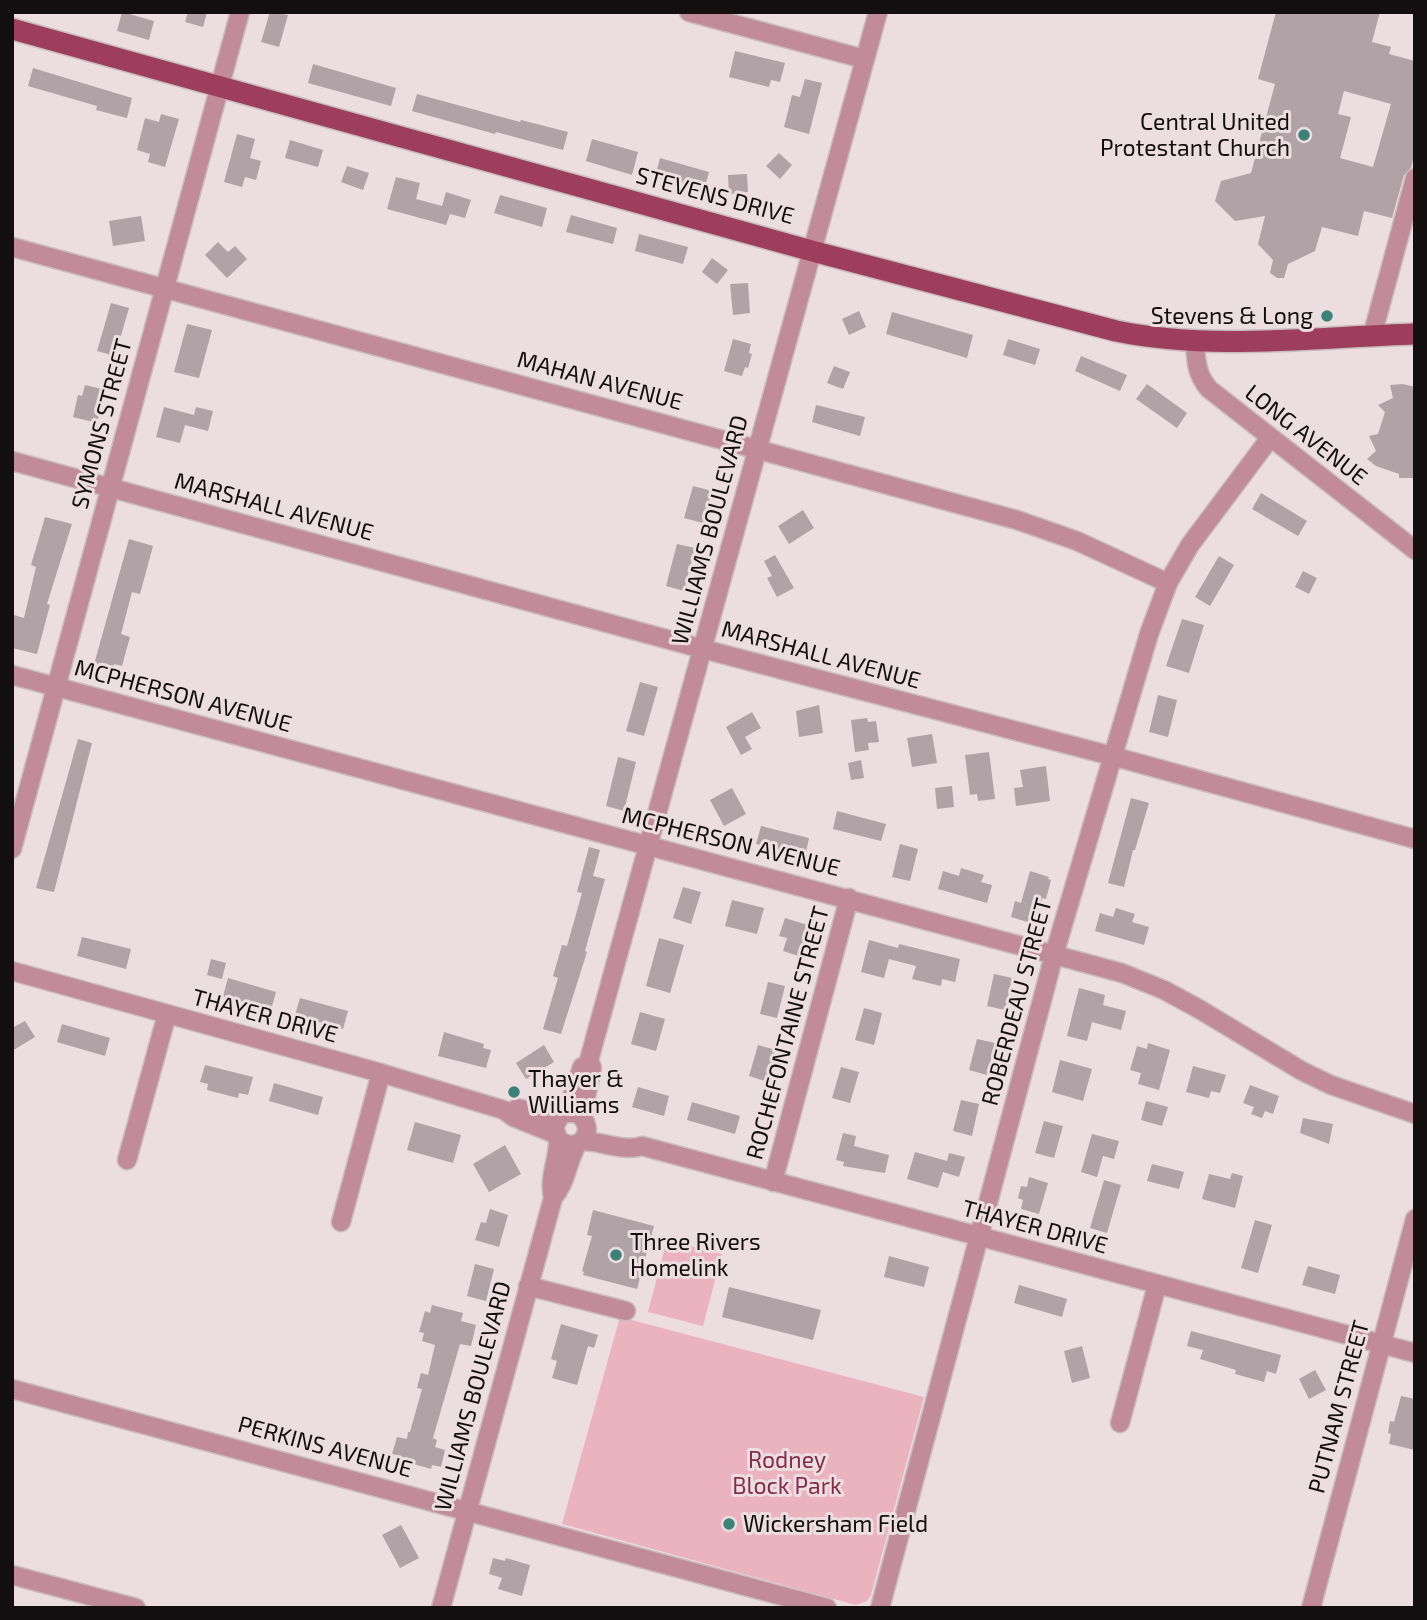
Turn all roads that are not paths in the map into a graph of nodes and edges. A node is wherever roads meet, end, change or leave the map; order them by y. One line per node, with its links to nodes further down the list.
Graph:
1 (240, 12): 6 (street, SYMONS STREET)
2 (689, 12): 5 (street)
3 (878, 12): 5 (street, WILLIAMS BOULEVARD)
4 (12, 29): 6 (main road, STEVENS DRIVE)
5 (864, 59): 9 (street, WILLIAMS BOULEVARD)
6 (220, 87): 9 (main road, STEVENS DRIVE); 10 (street, SYMONS STREET)
7 (1415, 178): 12 (street)
8 (12, 247): 10 (street, MAHAN AVENUE)
9 (812, 251): 13 (main road, STEVENS DRIVE); 15 (street, WILLIAMS BOULEVARD)
10 (165, 288): 15 (street, MAHAN AVENUE); 17 (street, SYMONS STREET)
11 (1415, 334): 12 (main road, STEVENS DRIVE)
12 (1372, 335): 13 (main road, STEVENS DRIVE)
13 (1195, 341): 14 (street, LONG AVENUE)
14 (1269, 438): 18 (street, LONG AVENUE); 19 (street, ROBERDEAU STREET)
15 (757, 448): 19 (street, MAHAN AVENUE); 20 (street, WILLIAMS BOULEVARD)
16 (12, 461): 17 (street, MARSHALL AVENUE)
17 (110, 487): 20 (street, MARSHALL AVENUE); 22 (street, SYMONS STREET)
18 (1415, 550)
19 (1168, 583): 23 (street, ROBERDEAU STREET)
20 (703, 649): 23 (street, MARSHALL AVENUE); 25 (street, WILLIAMS BOULEVARD)
21 (12, 675): 22 (street, MCPHERSON AVENUE)
22 (56, 687): 25 (street, MCPHERSON AVENUE); 26 (street, SYMONS STREET)
23 (1112, 756): 24 (street, MARSHALL AVENUE); 28 (street, ROBERDEAU STREET)
24 (1415, 839)
25 (648, 847): 27 (street, MCPHERSON AVENUE); 34 (street, WILLIAMS BOULEVARD)
26 (12, 849)
27 (849, 898): 28 (street, MCPHERSON AVENUE); 37 (street, ROCHEFONTAINE STREET)
28 (1054, 955): 33 (street, MCPHERSON AVENUE); 41 (street, ROBERDEAU STREET)
29 (12, 971): 30 (street, THAYER DRIVE)
30 (167, 1014): 31 (street, THAYER DRIVE); 36 (street)
31 (381, 1073): 32 (street, THAYER DRIVE); 40 (street)
32 (504, 1110): 34 (street, THAYER DRIVE); 35 (street, THAYER DRIVE)
33 (1415, 1114)
34 (576, 1125): 35 (street, WILLIAMS BOULEVARD); 35 (street, THAYER DRIVE); 37 (street, THAYER DRIVE); 38 (street, WILLIAMS BOULEVARD)
35 (556, 1136): 38 (street, WILLIAMS BOULEVARD)
36 (127, 1160)
37 (774, 1182): 41 (street, THAYER DRIVE)
38 (553, 1198): 43 (street, WILLIAMS BOULEVARD)
39 (1415, 1219): 45 (street, PUTNAM STREET)
40 (341, 1222)
41 (980, 1237): 42 (street, THAYER DRIVE); 54 (street, ROBERDEAU STREET)
42 (1157, 1285): 45 (street, THAYER DRIVE); 48 (street)
43 (528, 1286): 44 (street); 49 (street, WILLIAMS BOULEVARD)
44 (626, 1311)
45 (1381, 1343): 46 (street, THAYER DRIVE); 55 (street, PUTNAM STREET)
46 (1415, 1353)
47 (12, 1389): 49 (street, PERKINS AVENUE)
48 (1120, 1423)
49 (467, 1510): 52 (street, WILLIAMS BOULEVARD); 53 (street, PERKINS AVENUE)
50 (12, 1575): 51 (street)
51 (136, 1608)
52 (441, 1608)
53 (827, 1608)
54 (880, 1608)
55 (1311, 1608)

